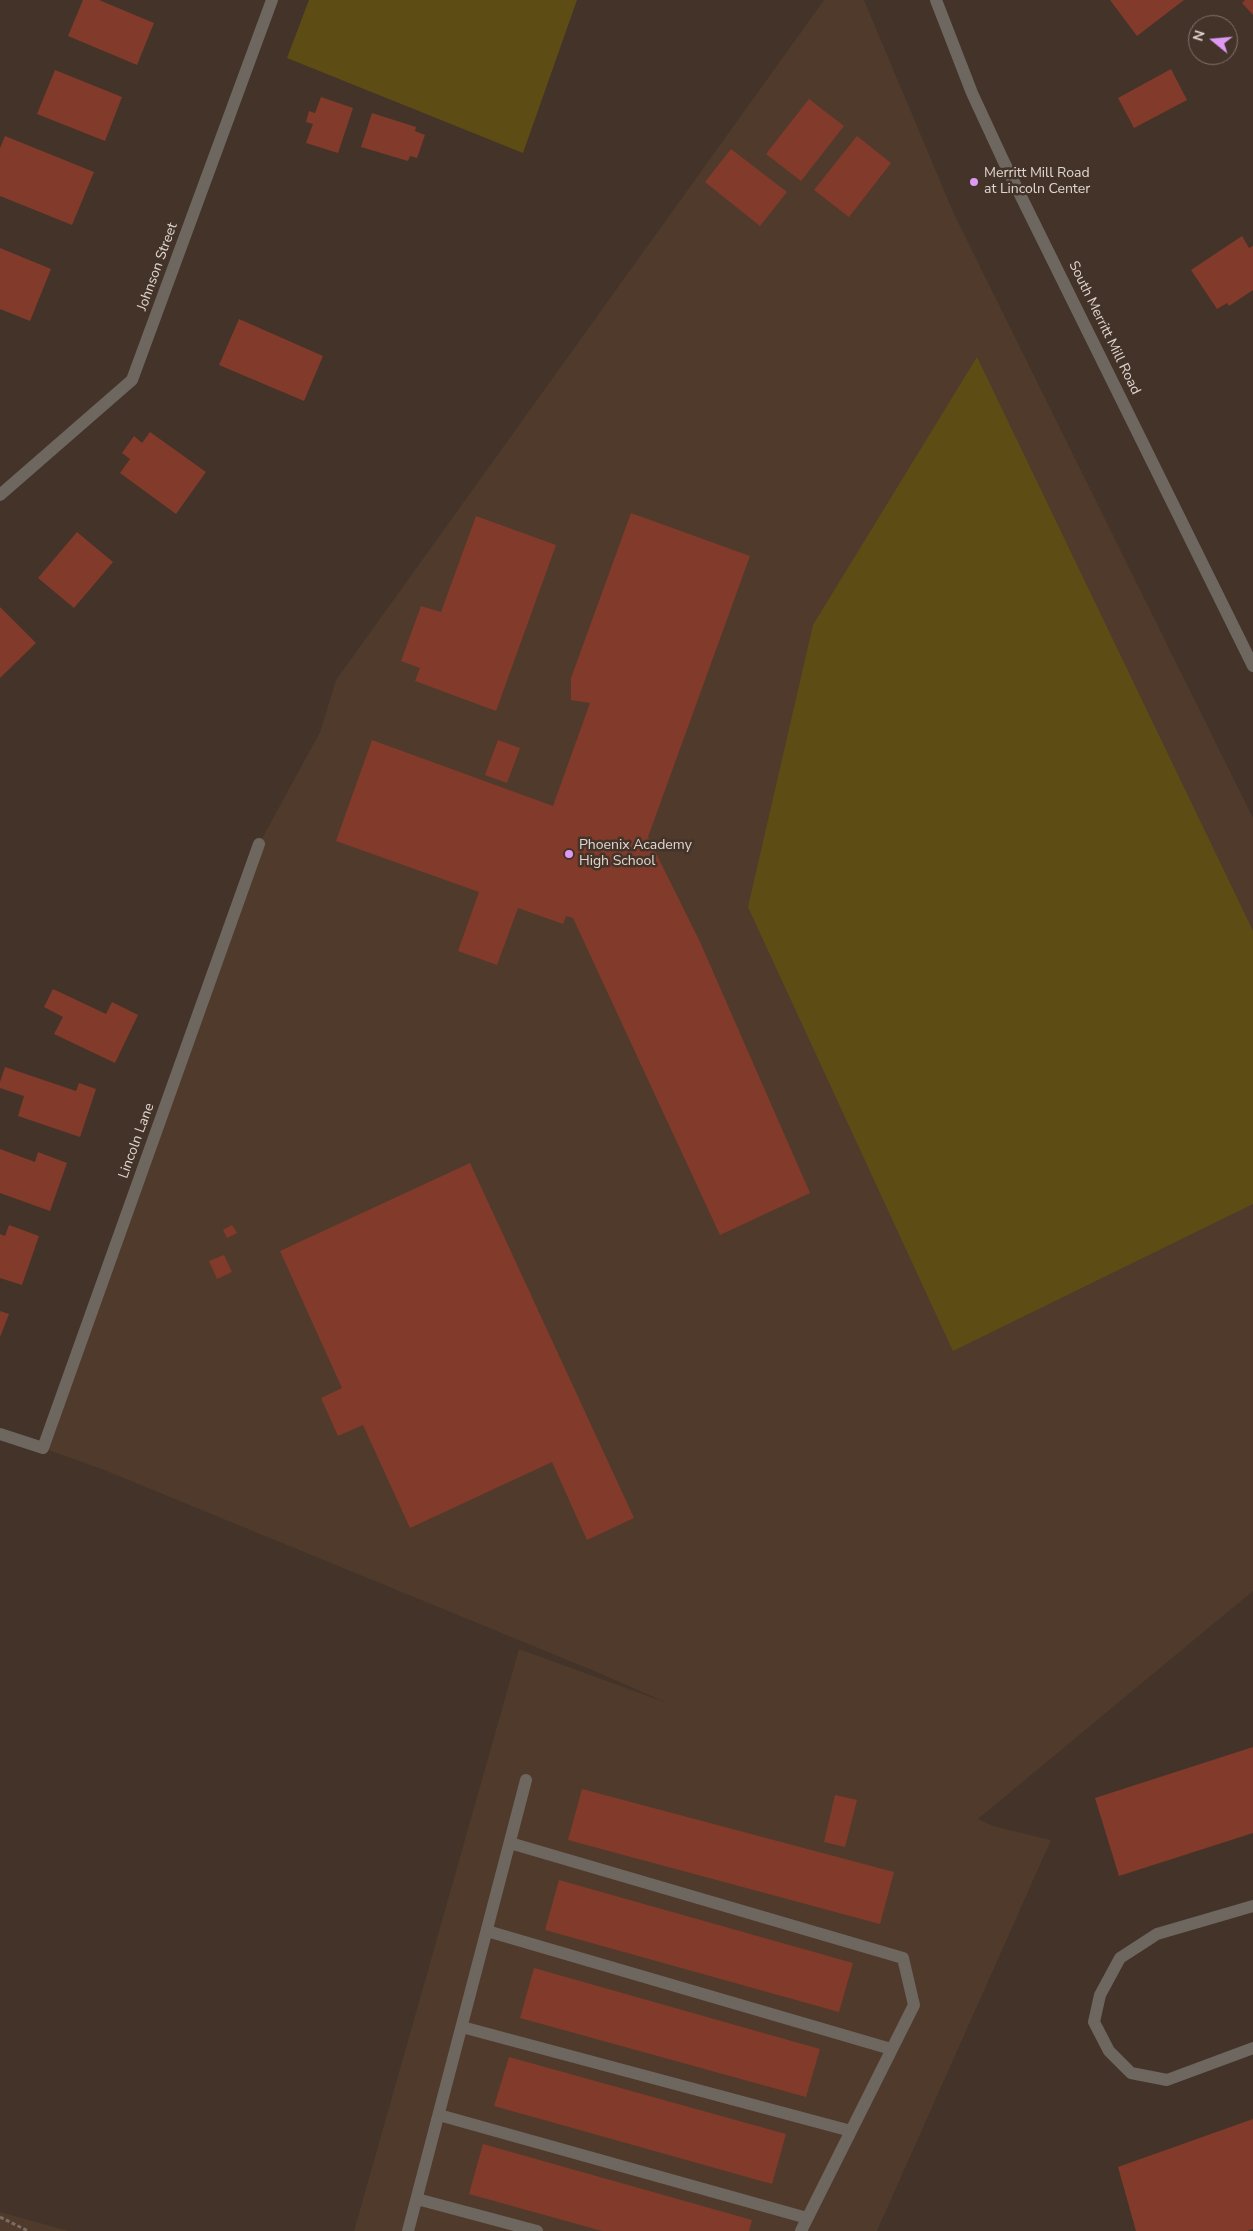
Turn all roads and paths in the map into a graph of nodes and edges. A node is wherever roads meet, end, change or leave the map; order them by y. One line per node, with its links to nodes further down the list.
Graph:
1 (272, 0): 3 (street, Johnson Street)
2 (936, 0): 4 (street, South Merritt Mill Road)
3 (0, 495)
4 (1253, 666)
5 (259, 844): 6 (street, Lincoln Lane)
6 (0, 1434)
7 (526, 1780): 8 (street)
8 (510, 1843): 10 (street); 13 (street)
9 (1253, 1906): 12 (street)
10 (487, 1931): 11 (street); 13 (street)
11 (462, 2027): 14 (street); 15 (street)
12 (1253, 2048)
13 (891, 2049): 15 (street)
14 (439, 2116): 16 (street); 18 (street)
15 (851, 2131): 18 (street)
16 (417, 2198): 20 (street); 21 (street)
17 (0, 2217): 19 (path)
18 (807, 2218): 22 (street)
19 (28, 2231)
20 (408, 2231)
21 (537, 2231)
22 (801, 2231)

